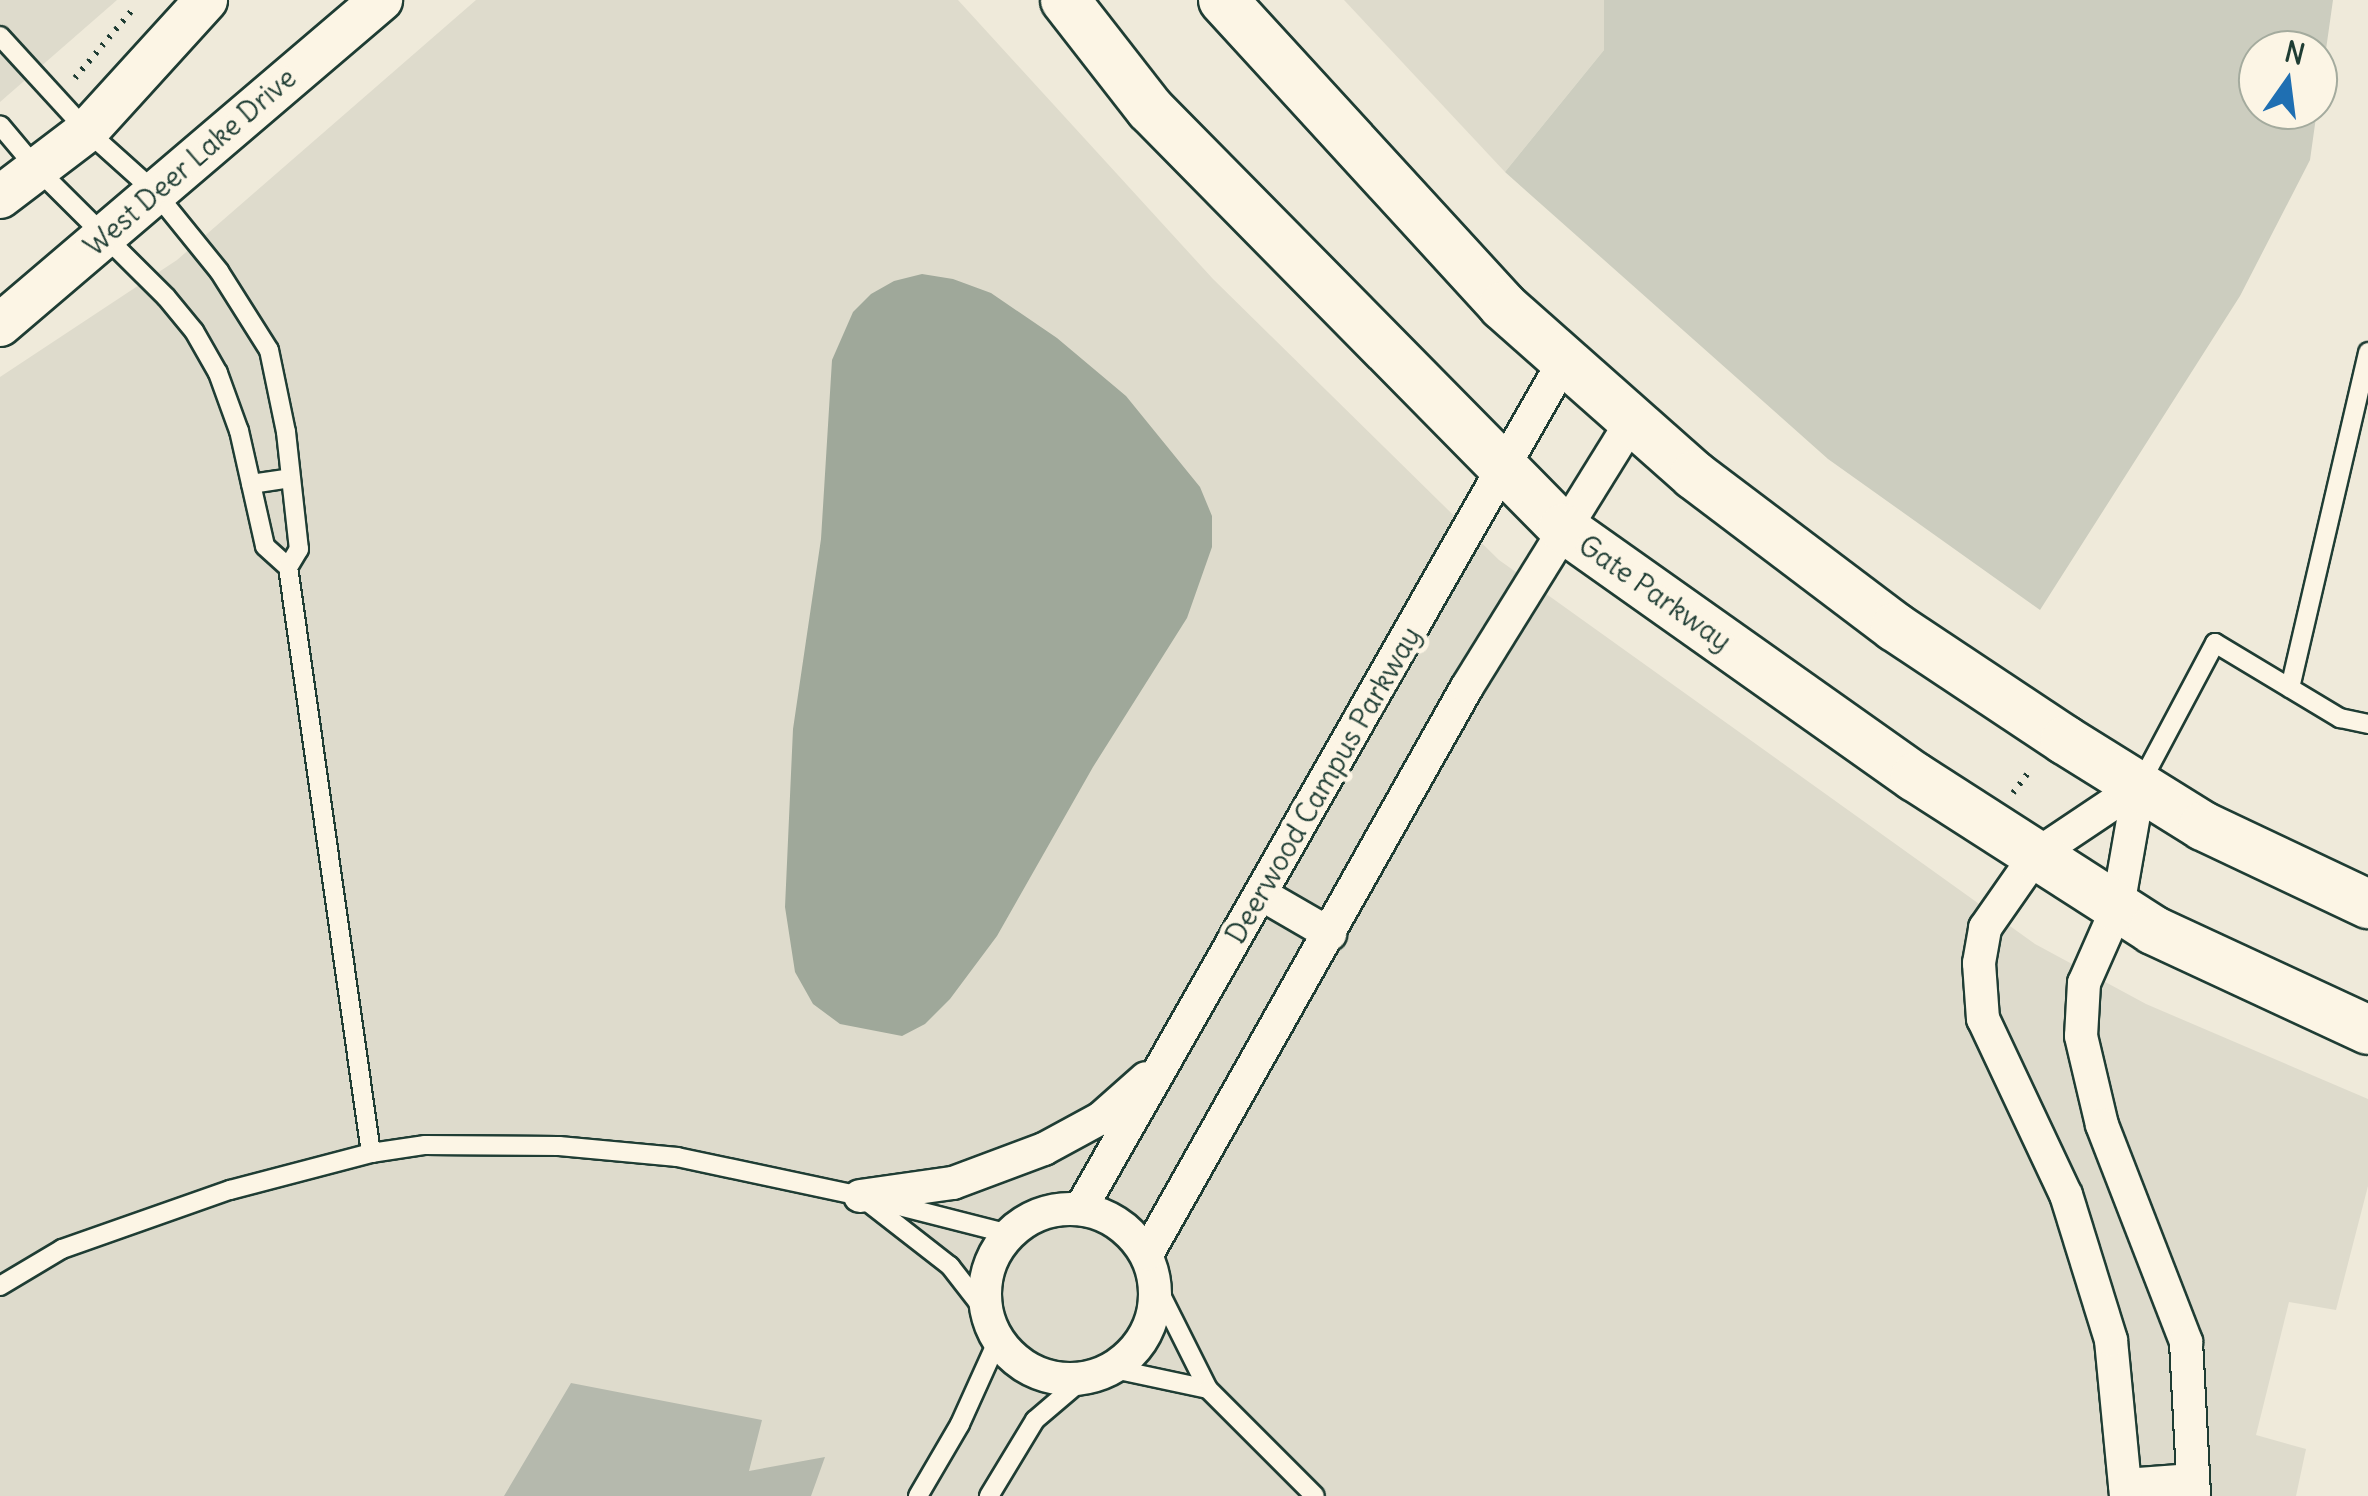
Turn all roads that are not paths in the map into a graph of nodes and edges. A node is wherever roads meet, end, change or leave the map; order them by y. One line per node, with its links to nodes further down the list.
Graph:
1 (206, 0): 7 (street)
2 (382, 0): 9 (street, West Deer Lake Drive)
3 (1065, 0): 16 (main road, Gate Parkway)
4 (1222, 0): 14 (main road)
5 (0, 36): 7 (lane)
6 (0, 125): 8 (lane)
7 (87, 131): 8 (street); 9 (lane)
8 (37, 170): 10 (street); 11 (lane)
9 (154, 192): 11 (street, West Deer Lake Drive); 17 (lane)
10 (0, 197)
11 (106, 235): 12 (street, West Deer Lake Drive); 18 (lane)
12 (0, 325)
13 (2368, 352): 21 (lane)
14 (1564, 362): 15 (main road); 16 (street, Deerwood Campus Parkway)
15 (1632, 422): 19 (street); 23 (main road)
16 (1504, 468): 19 (main road, Gate Parkway); 25 (street, Deerwood Campus Parkway)
17 (291, 478): 18 (lane); 20 (lane)
18 (251, 484): 20 (lane)
19 (1562, 528): 24 (main road, Gate Parkway); 28 (street)
20 (288, 567): 31 (lane)
21 (2290, 688): 22 (lane); 23 (lane)
22 (2368, 724)
23 (2139, 786): 24 (street); 26 (main road); 27 (street)
24 (2036, 855): 27 (main road, Gate Parkway); 41 (street)
25 (1261, 894): 28 (street); 30 (street, Deerwood Campus Parkway)
26 (2368, 904)
27 (2118, 906): 29 (main road, Gate Parkway); 40 (street)
28 (1330, 934): 35 (street)
29 (2368, 1030)
30 (1165, 1062): 32 (street); 33 (street, Deerwood Campus Parkway)
31 (372, 1153): 32 (lane); 36 (lane)
32 (860, 1196): 34 (lane); 37 (lane)
33 (1081, 1208): 34 (street); 35 (street)
34 (1010, 1234): 37 (street)
35 (1151, 1270): 38 (street); 39 (lane)
36 (0, 1286)
37 (991, 1326): 38 (street); 42 (lane)
38 (1099, 1374): 39 (lane); 43 (lane)
39 (1208, 1389): 44 (lane)
40 (2194, 1488): 41 (street)
41 (2126, 1490)
42 (918, 1496)
43 (989, 1496)
44 (1314, 1496)

